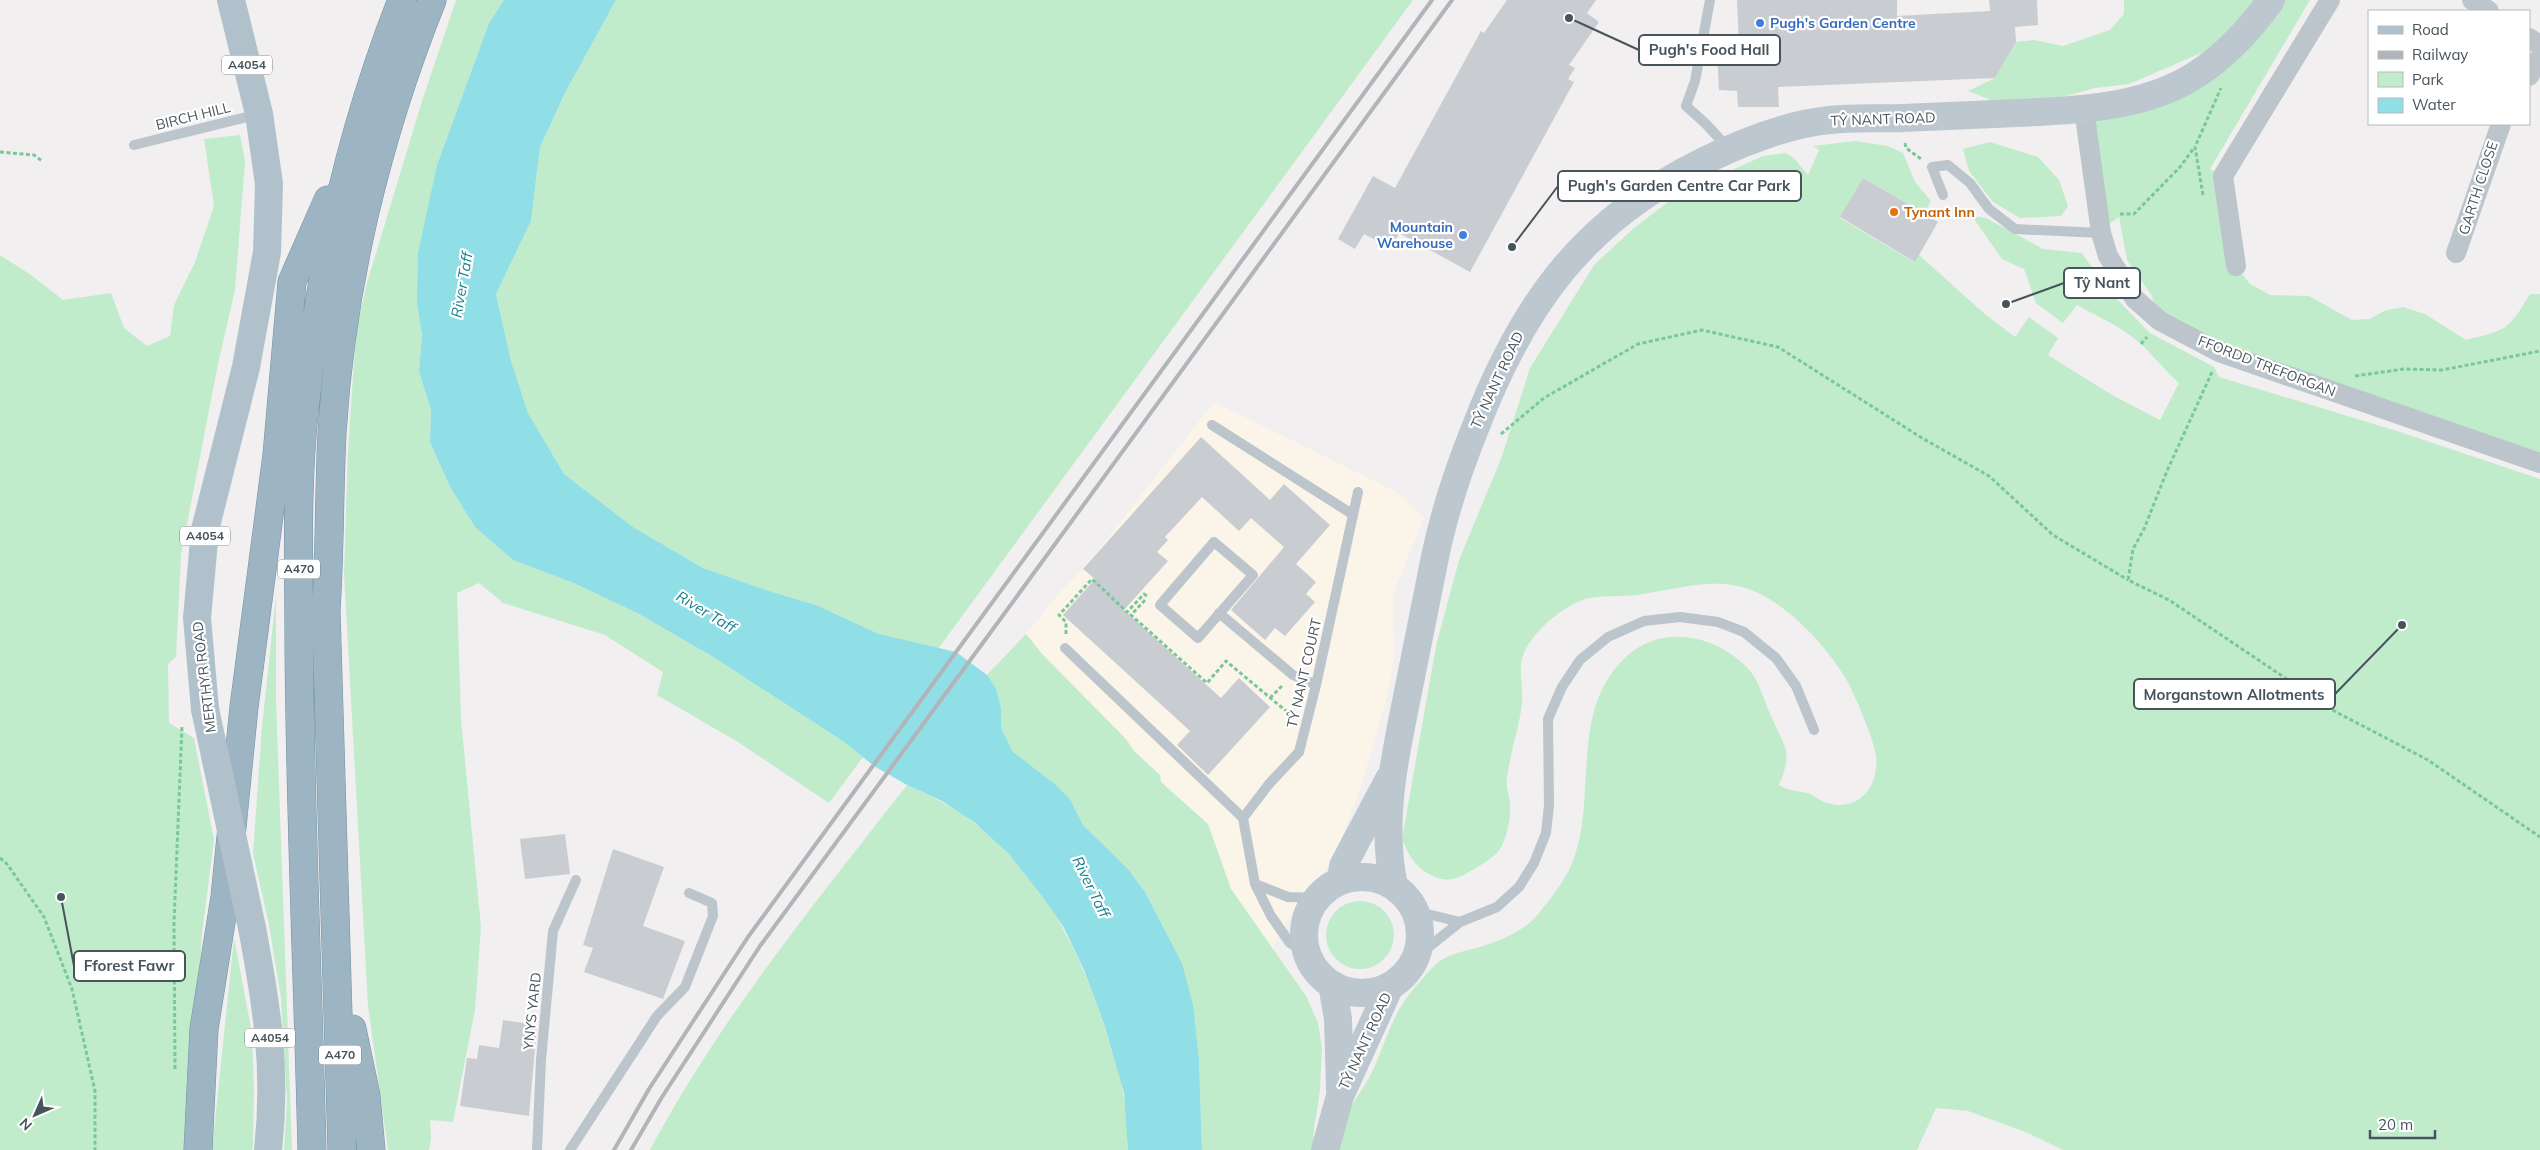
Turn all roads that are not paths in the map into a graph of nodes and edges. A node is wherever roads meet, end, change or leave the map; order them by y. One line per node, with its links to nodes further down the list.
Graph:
1 (231, 0): 12 (main road, MERTHYR ROAD / A4054)
2 (402, 0): 14 (highway, A470)
3 (432, 0): 41 (highway, A470)
4 (1710, 0): 16 (lane)
5 (2271, 0): 11 (main road, TŶ NANT ROAD)
6 (2330, 0): 20 (street)
7 (2472, 0): 8 (street)
8 (2487, 10)
9 (2540, 58): 10 (street)
10 (2530, 74)
11 (2084, 109): 16 (main road, TŶ NANT ROAD); 18 (street, FFORDD TREFORGAN)
12 (259, 114): 15 (lane, BIRCH HILL); 46 (main road, MERTHYR ROAD / A4054, bridge)
13 (2501, 125): 19 (street, GARTH CLOSE)
14 (354, 143): 45 (highway); 47 (highway, A470)
15 (134, 145)
16 (1728, 149): 29 (main road, TŶ NANT ROAD)
17 (1943, 195): 18 (lane)
18 (2100, 224): 22 (street, FFORDD TREFORGAN)
19 (2456, 253)
20 (2236, 266)
21 (1212, 425): 24 (lane)
22 (2540, 463)
23 (1358, 492): 24 (lane, TŶ NANT COURT)
24 (1352, 514): 27 (lane, TŶ NANT COURT)
25 (1219, 613): 25 (lane); 27 (lane)
26 (1065, 645): 30 (lane)
27 (1316, 686): 30 (lane, TŶ NANT COURT)
28 (1814, 730): 38 (lane)
29 (1391, 775): 32 (main road, TŶ NANT ROAD); 34 (main road, TŶ NANT ROAD)
30 (1244, 818): 33 (lane)
31 (576, 880): 50 (lane, YNYS YARD)
32 (1341, 881): 34 (main road, TŶ NANT ROAD); 36 (main road, TŶ NANT ROAD)
33 (1255, 884): 36 (lane); 39 (lane)
34 (1394, 886): 37 (main road, TŶ NANT ROAD)
35 (689, 893): 51 (lane)
36 (1317, 898): 39 (main road, TŶ NANT ROAD)
37 (1414, 911): 38 (lane); 40 (main road, TŶ NANT ROAD)
38 (1460, 922): 40 (lane)
39 (1307, 953): 42 (main road, TŶ NANT ROAD)
40 (1416, 957): 43 (main road, TŶ NANT ROAD)
41 (338, 961): 48 (highway, A470); 49 (highway)
42 (1332, 984): 43 (main road, TŶ NANT ROAD); 44 (main road, TŶ NANT ROAD)
43 (1390, 986): 44 (main road, TŶ NANT ROAD)
44 (1340, 1096): 52 (main road, TŶ NANT ROAD)
45 (198, 1150)
46 (268, 1150)
47 (312, 1150)
48 (342, 1150)
49 (370, 1150)
50 (537, 1150)
51 (570, 1150)
52 (1325, 1150)

